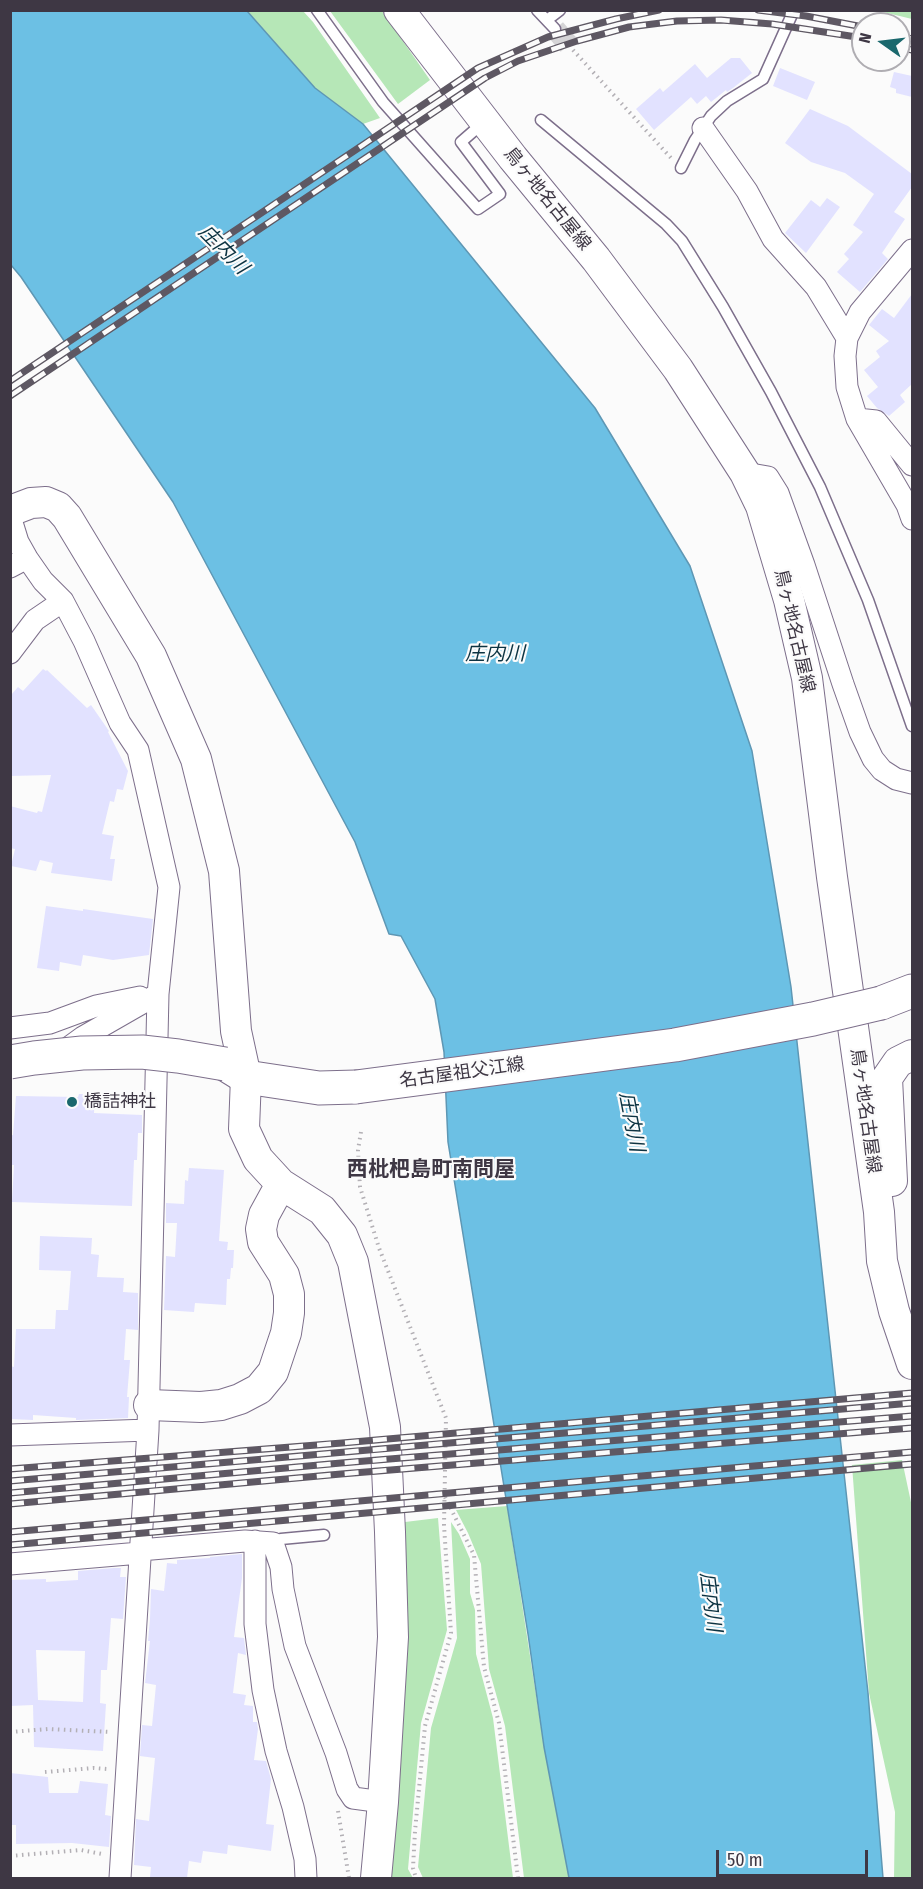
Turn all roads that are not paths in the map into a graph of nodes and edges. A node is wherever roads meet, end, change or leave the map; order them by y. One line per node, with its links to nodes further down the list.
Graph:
1 (317, 10): 9 (lane)
2 (399, 10): 9 (street, 鳥ヶ地名古屋線)
3 (537, 10): 6 (lane)
4 (560, 10): 6 (lane)
5 (794, 10): 10 (lane)
6 (547, 20): 7 (lane)
7 (555, 29)
8 (541, 120): 23 (lane)
9 (484, 122): 16 (street, 鳥ヶ地名古屋線)
10 (703, 128): 11 (lane); 13 (street)
11 (681, 168)
12 (912, 250): 13 (street)
13 (847, 338): 14 (street)
14 (857, 418): 15 (street); 19 (street)
15 (912, 465)
16 (745, 473): 24 (street); 33 (street, 鳥ヶ地名古屋線)
17 (10, 512): 30 (street)
18 (10, 516): 20 (street)
19 (912, 519)
20 (19, 563): 21 (street)
21 (63, 601): 22 (street); 26 (street)
22 (10, 653)
23 (912, 726)
24 (912, 783)
25 (912, 991): 30 (main road, 名古屋祖父江線, bridge)
26 (158, 994): 27 (street); 31 (street); 35 (street)
27 (10, 1028)
28 (912, 1055): 33 (street)
29 (10, 1062): 30 (main road, 名古屋祖父江線, bridge)
30 (235, 1070): 32 (street)
31 (10, 1077)
32 (281, 1184): 35 (street); 41 (street)
33 (879, 1212): 34 (street, 鳥ヶ地名古屋線)
34 (912, 1364)
35 (149, 1418): 36 (street); 39 (street)
36 (10, 1435)
37 (324, 1535): 38 (lane)
38 (264, 1542): 39 (street); 41 (street); 43 (street)
39 (140, 1551): 40 (street); 42 (street)
40 (10, 1564)
41 (383, 1802): 44 (street)
42 (120, 1878)
43 (306, 1878)
44 (376, 1878)

